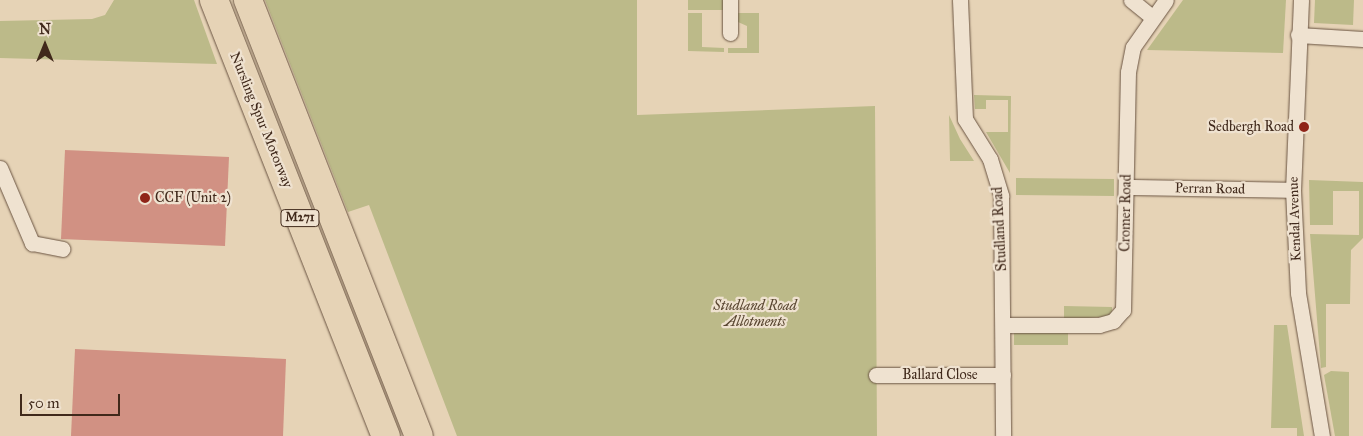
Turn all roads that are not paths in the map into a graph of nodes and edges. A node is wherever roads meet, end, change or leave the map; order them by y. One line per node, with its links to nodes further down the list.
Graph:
1 (214, 0): 19 (highway, Nursling Spur Motorway / M271)
2 (248, 0): 20 (highway, M271)
3 (730, 0): 9 (street)
4 (960, 0): 16 (street, Studland Road)
5 (1132, 0): 8 (street)
6 (1166, 0): 8 (street, Cromer Road)
7 (1300, 0): 10 (street, Kendal Avenue)
8 (1152, 17): 13 (street, Cromer Road)
9 (730, 33)
10 (1298, 35): 11 (street); 14 (street, Kendal Avenue)
11 (1363, 38)
12 (0, 168): 15 (street)
13 (1126, 187): 14 (street, Perran Road); 16 (street, Cromer Road)
14 (1293, 190): 22 (street, Kendal Avenue)
15 (62, 249)
16 (1003, 325): 18 (street, Studland Road)
17 (876, 375): 18 (street, Ballard Close)
18 (1003, 375): 21 (street, Studland Road)
19 (386, 436)
20 (419, 436)
21 (1002, 436)
22 (1322, 436)

